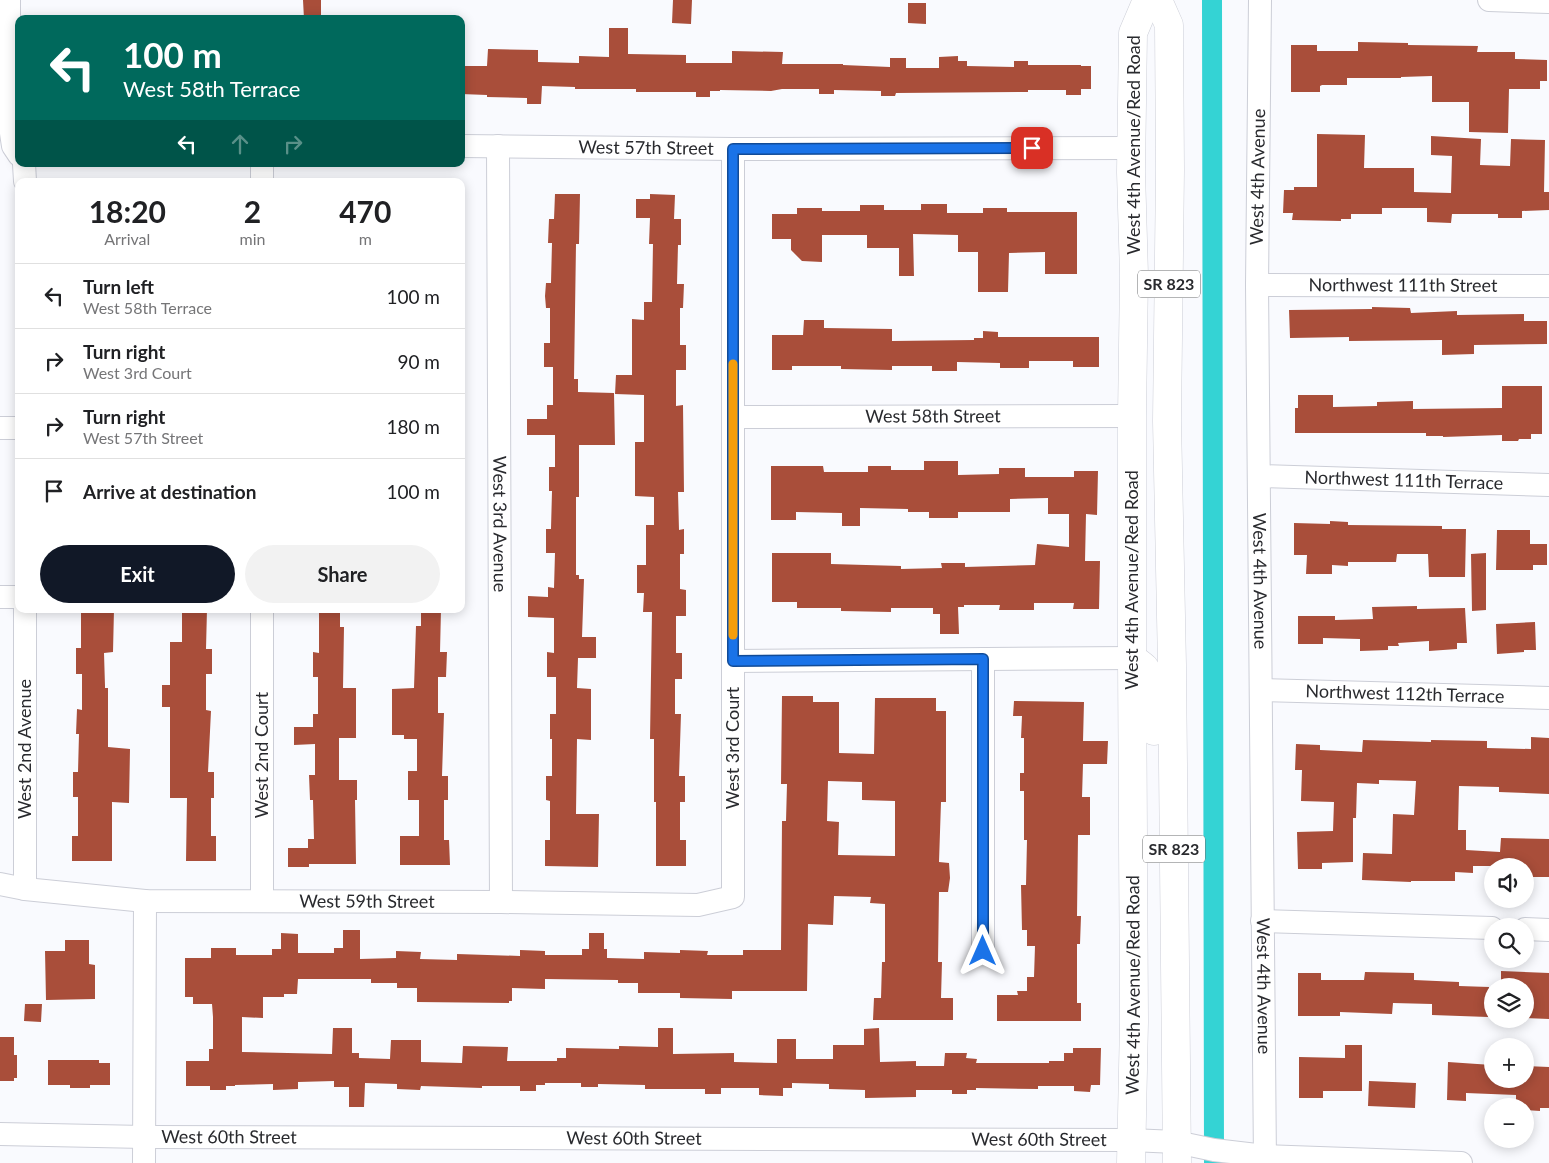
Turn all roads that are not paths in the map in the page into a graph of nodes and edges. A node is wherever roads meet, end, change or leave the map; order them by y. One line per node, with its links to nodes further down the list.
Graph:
1 (9, 0): 11 (street)
2 (1146, 0): 9 (main road, West 4th Avenue/Red Road / SR 823)
3 (1158, 0): 16 (main road, West 4th Avenue/Red Road / SR 823)
4 (1260, 0): 12 (street, West 4th Avenue)
5 (1488, 0): 6 (street)
6 (1549, 2)
7 (465, 146): 8 (street, West 57th Street)
8 (498, 146): 10 (street, West 57th Street); 36 (street, West 3rd Avenue)
9 (1132, 148): 10 (street, West 57th Street); 14 (main road, West 4th Avenue/Red Road / SR 823)
10 (733, 149): 15 (street, West 3rd Court)
11 (15, 151)
12 (1257, 285): 13 (street, Northwest 111th Street); 19 (street, West 4th Avenue)
13 (1549, 286)
14 (1132, 416): 15 (street, West 58th Street); 16 (main road); 25 (main road, West 4th Avenue/Red Road / SR 823)
15 (733, 418): 27 (street, West 3rd Court)
16 (1167, 421): 30 (main road, West 4th Avenue/Red Road / SR 823)
17 (0, 428): 18 (street)
18 (15, 428)
19 (1259, 476): 20 (street, Northwest 111th Terrace); 28 (street, West 4th Avenue)
20 (1549, 485)
21 (0, 597): 22 (street)
22 (15, 597)
23 (25, 613): 32 (street, West 2nd Avenue)
24 (262, 613): 35 (street, West 2nd Court)
25 (1132, 658): 26 (street); 30 (main road); 44 (main road, West 4th Avenue/Red Road / SR 823)
26 (983, 659): 27 (street); 41 (street)
27 (733, 661): 33 (street, West 3rd Court)
28 (1261, 690): 29 (street, Northwest 112th Terrace); 37 (street, West 4th Avenue)
29 (1549, 698)
30 (1173, 792): 45 (main road, West 4th Avenue/Red Road / SR 823)
31 (0, 884): 32 (street, West 59th Street)
32 (25, 889): 34 (street, West 59th Street)
33 (733, 897): 36 (street, West 59th Street)
34 (145, 901): 35 (street, West 59th Street); 43 (street)
35 (262, 901): 36 (street, West 59th Street)
36 (501, 902)
37 (1262, 921): 38 (street); 46 (street, West 4th Avenue)
38 (1484, 928)
39 (1534, 929): 40 (street)
40 (1549, 930)
41 (983, 951)
42 (0, 1134): 43 (street, West 60th Street)
43 (144, 1137): 44 (street, West 60th Street); 47 (street)
44 (1131, 1151): 45 (street, West 60th Street)
45 (1176, 1152): 46 (street, West 60th Street)
46 (1265, 1159): 48 (street, West 60th Street)
47 (144, 1163)
48 (1461, 1163)

